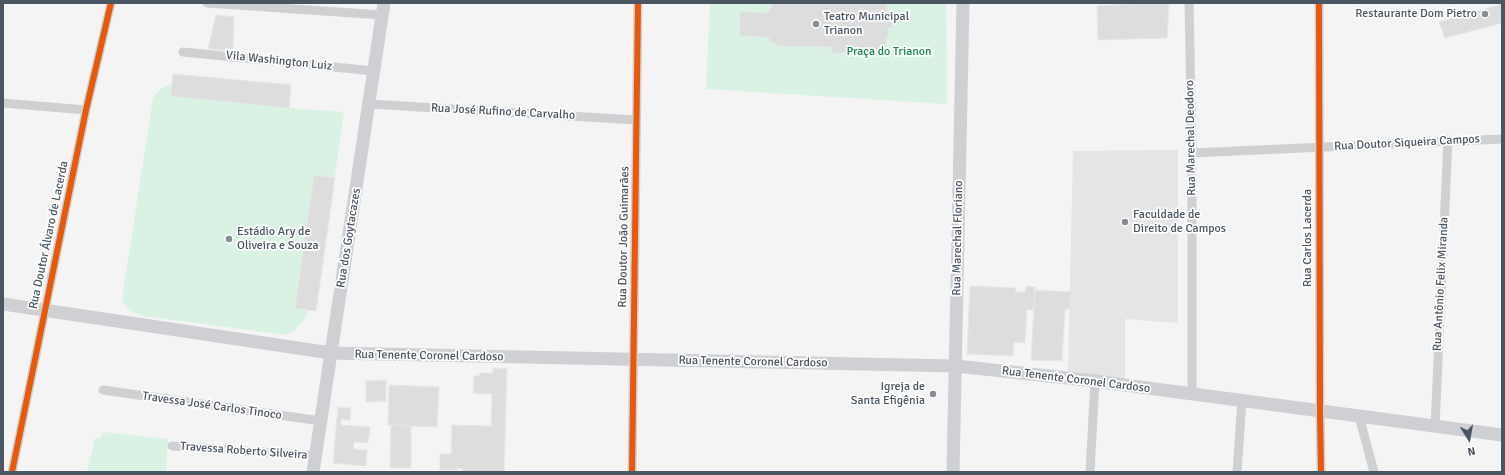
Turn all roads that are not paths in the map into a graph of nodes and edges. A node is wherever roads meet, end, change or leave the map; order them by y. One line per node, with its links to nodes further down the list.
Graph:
1 (111, 3): 12 (street, Rua Doutor Álvaro de Lacerda)
2 (207, 3): 7 (street)
3 (638, 3): 13 (street, Rua Doutor João Guimarães)
4 (963, 3): 22 (main road, Rua Marechal Floriano)
5 (1189, 3): 17 (street, Rua Marechal Deodoro)
6 (1318, 3): 16 (street, Rua Carlos Lacerda)
7 (383, 9): 9 (main road, Rua dos Goytacazes)
8 (183, 52): 9 (street, Vila Washington Luiz)
9 (374, 71): 11 (main road, Rua dos Goytacazes)
10 (3, 104): 12 (street)
11 (369, 104): 13 (street, Rua José Rufino de Carvalho); 20 (main road, Rua dos Goytacazes)
12 (86, 110): 19 (street, Rua Doutor Álvaro de Lacerda)
13 (636, 120): 21 (street, Rua Doutor João Guimarães)
14 (1502, 139): 15 (street, Rua Doutor Siqueira Campos)
15 (1448, 140): 16 (street, Rua Doutor Siqueira Campos); 30 (street, Rua Antônio Felix Miranda)
16 (1319, 148): 17 (street, Rua Doutor Siqueira Campos); 27 (street, Rua Carlos Lacerda)
17 (1192, 153): 25 (street, Rua Marechal Deodoro)
18 (3, 304): 19 (main road, Rua Tenente Coronel Cardoso)
19 (45, 310): 20 (main road, Rua Tenente Coronel Cardoso); 34 (street, Rua Doutor Álvaro de Lacerda)
20 (331, 354): 21 (main road, Rua Tenente Coronel Cardoso); 29 (main road, Rua dos Goytacazes)
21 (633, 360): 22 (main road, Rua Tenente Coronel Cardoso); 36 (street, Rua Doutor João Guimarães)
22 (956, 366): 23 (main road, Rua Tenente Coronel Cardoso); 37 (main road, Rua Marechal Floriano)
23 (1095, 381): 25 (main road, Rua Tenente Coronel Cardoso); 38 (street)
24 (103, 390): 29 (street, Travessa José Carlos Tinoco)
25 (1192, 394): 26 (main road, Rua Tenente Coronel Cardoso)
26 (1242, 400): 27 (main road, Rua Tenente Coronel Cardoso); 39 (street)
27 (1320, 411): 28 (main road, Rua Tenente Coronel Cardoso); 40 (street, Rua Carlos Lacerda)
28 (1359, 416): 30 (main road, Rua Tenente Coronel Cardoso); 41 (street)
29 (321, 421): 33 (main road, Rua dos Goytacazes)
30 (1435, 427): 31 (main road, Rua Tenente Coronel Cardoso)
31 (1502, 435)
32 (172, 446): 33 (street, Travessa Roberto Silveira)
33 (316, 456): 35 (main road, Rua dos Goytacazes)
34 (12, 472)
35 (313, 472)
36 (632, 472)
37 (953, 472)
38 (1090, 472)
39 (1237, 472)
40 (1321, 472)
41 (1374, 472)

